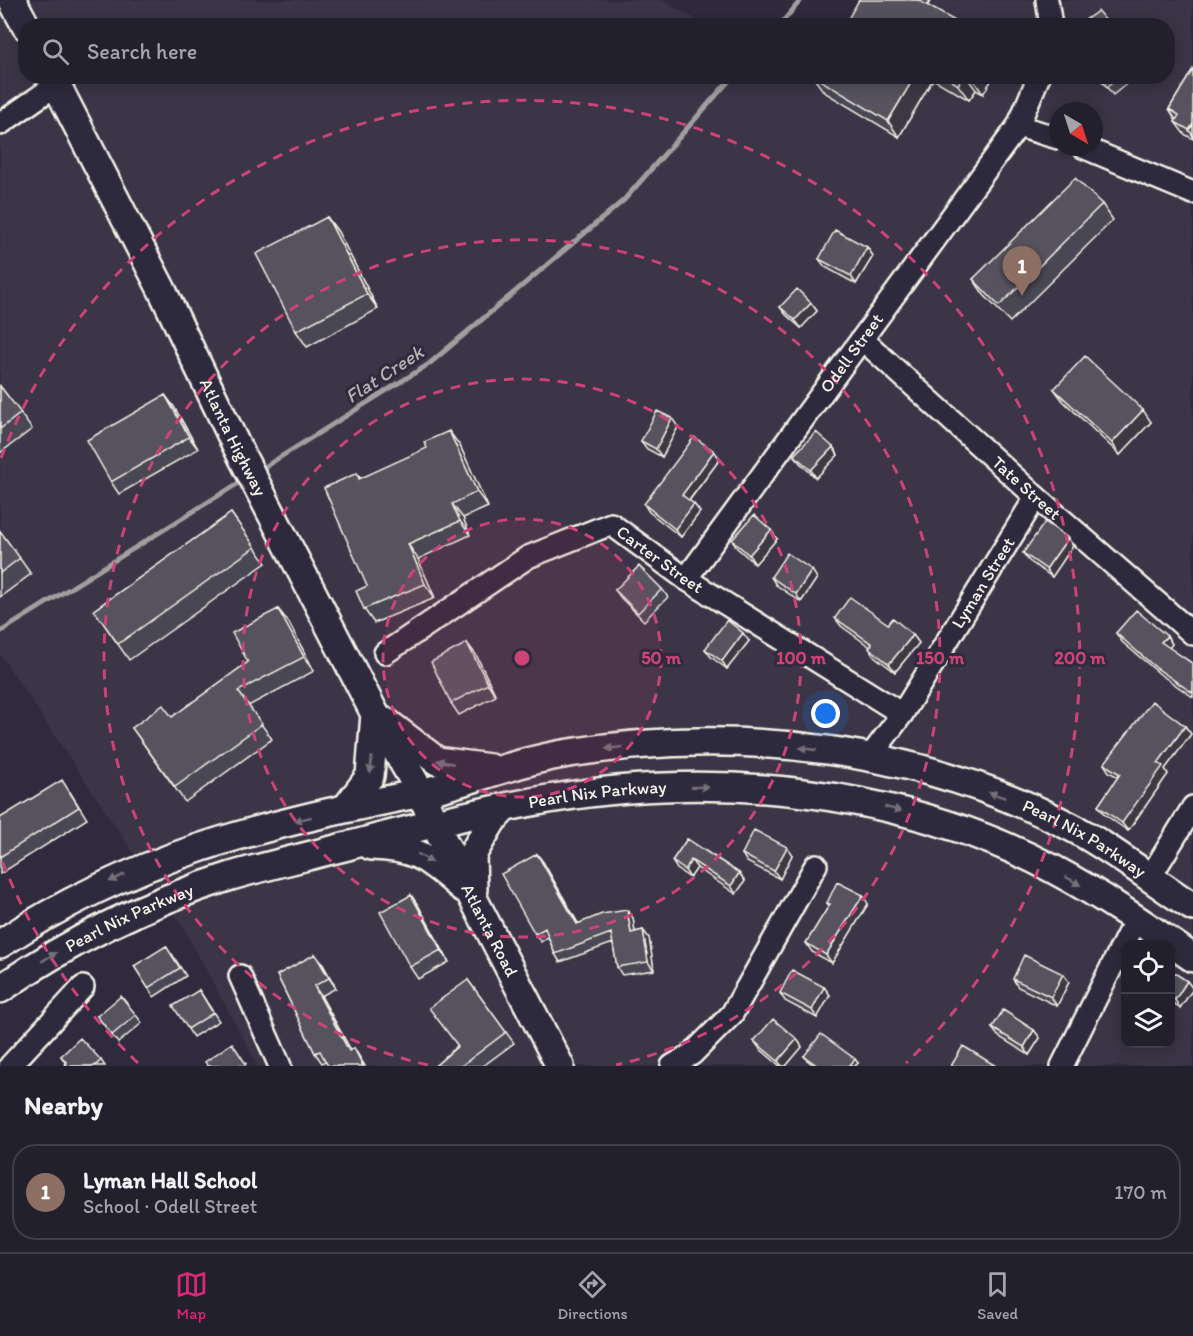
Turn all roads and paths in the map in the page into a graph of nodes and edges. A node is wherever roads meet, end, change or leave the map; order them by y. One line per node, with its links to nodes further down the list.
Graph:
1 (12, 0): 3 (main road)
2 (1047, 0): 4 (street)
3 (22, 18)
4 (1050, 18)
5 (50, 84): 8 (street)
6 (56, 84): 18 (main road, Atlanta Highway)
7 (1035, 84): 9 (street, Odell Street)
8 (4, 118)
9 (1017, 126): 10 (street); 13 (street, Odell Street)
10 (1049, 135)
11 (1103, 155): 12 (street)
12 (1193, 193)
13 (862, 339): 14 (street, Tate Street); 15 (street, Odell Street)
14 (1036, 497): 16 (street, Tate Street); 19 (street, Lyman Street)
15 (686, 579): 17 (street, Carter Street); 19 (street, Carter Street)
16 (1193, 634)
17 (385, 653)
18 (375, 714): 21 (main road, one-way to 18); 22 (main road, Atlanta Highway); 24 (main road, one-way to 24)
19 (902, 714): 20 (street, Lyman Street)
20 (870, 757): 21 (main road, Pearl Nix Parkway, one-way to 21); 29 (main road, Pearl Nix Parkway, one-way to 20)
21 (503, 770): 22 (main road, Pearl Nix Parkway)
22 (421, 793): 24 (main road, Pearl Nix Parkway); 26 (main road, Atlanta Road)
23 (1193, 807): 29 (street)
24 (346, 808): 33 (main road, Pearl Nix Parkway, one-way to 33)
25 (504, 808): 26 (main road, Pearl Nix Parkway); 30 (main road); 32 (main road, Pearl Nix Parkway, one-way to 32)
26 (434, 823): 27 (main road, Pearl Nix Parkway); 30 (main road, Atlanta Road)
27 (348, 846): 30 (main road, one-way to 30); 37 (main road, Pearl Nix Parkway, one-way to 27)
28 (816, 865): 41 (street)
29 (1149, 879): 31 (main road, Pearl Nix Parkway)
30 (473, 897): 40 (main road, Atlanta Road)
31 (1193, 907)
32 (1138, 920): 34 (main road, Pearl Nix Parkway); 42 (street)
33 (0, 944)
34 (1193, 958)
35 (240, 976): 39 (street)
36 (83, 987): 38 (street)
37 (0, 989)
38 (10, 1066)
39 (280, 1066)
40 (560, 1066)
41 (672, 1066)
42 (1062, 1066)

